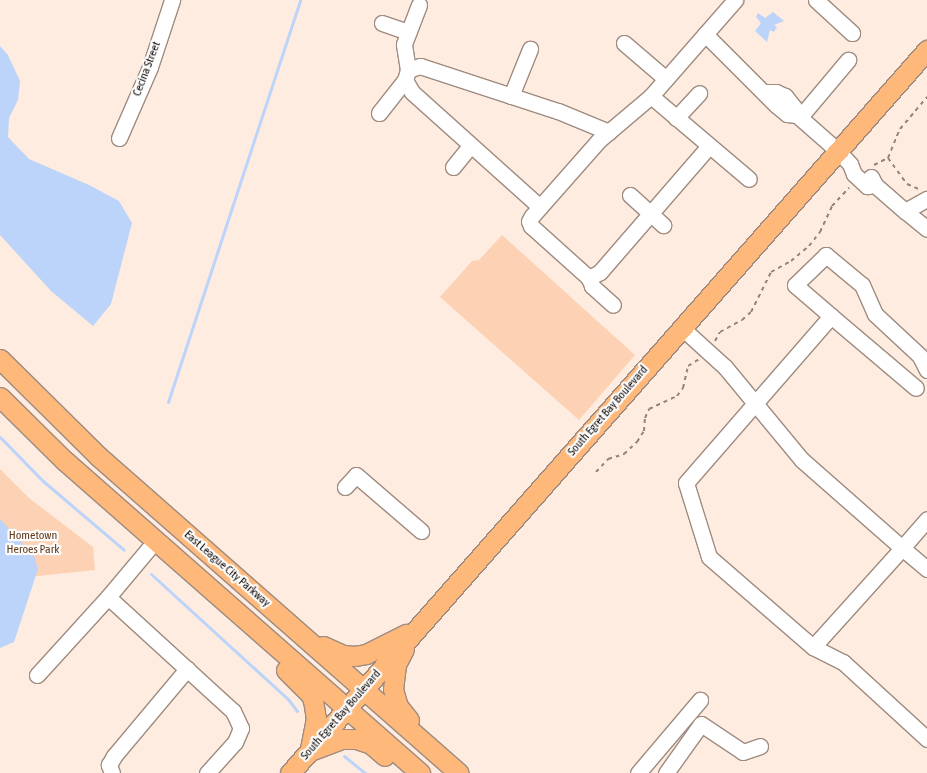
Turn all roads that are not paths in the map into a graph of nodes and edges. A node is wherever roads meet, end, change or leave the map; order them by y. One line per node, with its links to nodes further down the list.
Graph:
1 (172, 0): 22 (street, Cecina Street)
2 (735, 0): 8 (street)
3 (823, 2): 7 (street)
4 (419, 5): 6 (street)
5 (382, 23): 6 (street)
6 (408, 32): 13 (street)
7 (852, 33)
8 (705, 34): 14 (street); 19 (street)
9 (624, 43): 14 (street)
10 (530, 49): 16 (street)
11 (927, 50): 25 (main road, South Egret Bay Boulevard)
12 (848, 60): 19 (street)
13 (407, 75): 16 (street); 18 (street); 23 (street)
14 (666, 79): 17 (street)
15 (699, 93): 20 (street)
16 (512, 96): 21 (street)
17 (651, 96): 20 (street); 21 (street)
18 (379, 113)
19 (798, 116): 25 (street)
20 (676, 118): 24 (street)
21 (609, 132): 30 (street)
22 (119, 138)
23 (471, 146): 26 (street); 30 (street)
24 (709, 146): 27 (street); 32 (street)
25 (844, 157): 31 (street); 38 (main road, South Egret Bay Boulevard)
26 (453, 167)
27 (749, 179)
28 (630, 195): 32 (street)
29 (925, 196): 31 (street)
30 (540, 207): 35 (street)
31 (905, 211): 34 (street)
32 (651, 214): 33 (street); 35 (street)
33 (663, 225)
34 (927, 229)
35 (589, 278): 36 (street)
36 (613, 305)
37 (831, 316): 40 (street); 42 (street); 45 (street)
38 (682, 328): 45 (street); 54 (main road, South Egret Bay Boulevard)
39 (0, 359): 55 (main road, East League City Parkway)
40 (927, 370)
41 (927, 374): 42 (street)
42 (916, 388): 44 (street)
43 (0, 397): 49 (main road, East League City Parkway)
44 (927, 398)
45 (755, 404): 50 (street); 56 (street)
46 (345, 487): 48 (street)
47 (927, 519): 50 (street)
48 (421, 531)
49 (155, 541): 52 (street); 53 (main road, East League City Parkway)
50 (902, 548): 51 (street); 56 (street)
51 (927, 568)
52 (108, 597): 57 (street); 58 (street)
53 (245, 620): 61 (main road, East League City Parkway); 64 (main road)
54 (416, 629): 55 (main road); 59 (main road, South Egret Bay Boulevard); 65 (main road)
55 (306, 638): 59 (main road, East League City Parkway)
56 (813, 646): 62 (street)
57 (187, 669): 66 (street); 68 (street)
58 (37, 675)
59 (363, 688): 61 (main road, South Egret Bay Boulevard); 65 (main road, East League City Parkway)
60 (700, 700): 67 (street)
61 (347, 707): 64 (main road, South Egret Bay Boulevard); 71 (main road, East League City Parkway)
62 (927, 739)
63 (760, 746): 73 (street)
64 (309, 751): 69 (main road, South Egret Bay Boulevard); 70 (main road)
65 (434, 752): 72 (main road, East League City Parkway)
66 (111, 769)
67 (646, 770)
68 (207, 773)
69 (290, 773)
70 (404, 773)
71 (420, 773)
72 (458, 773)
73 (666, 773)

